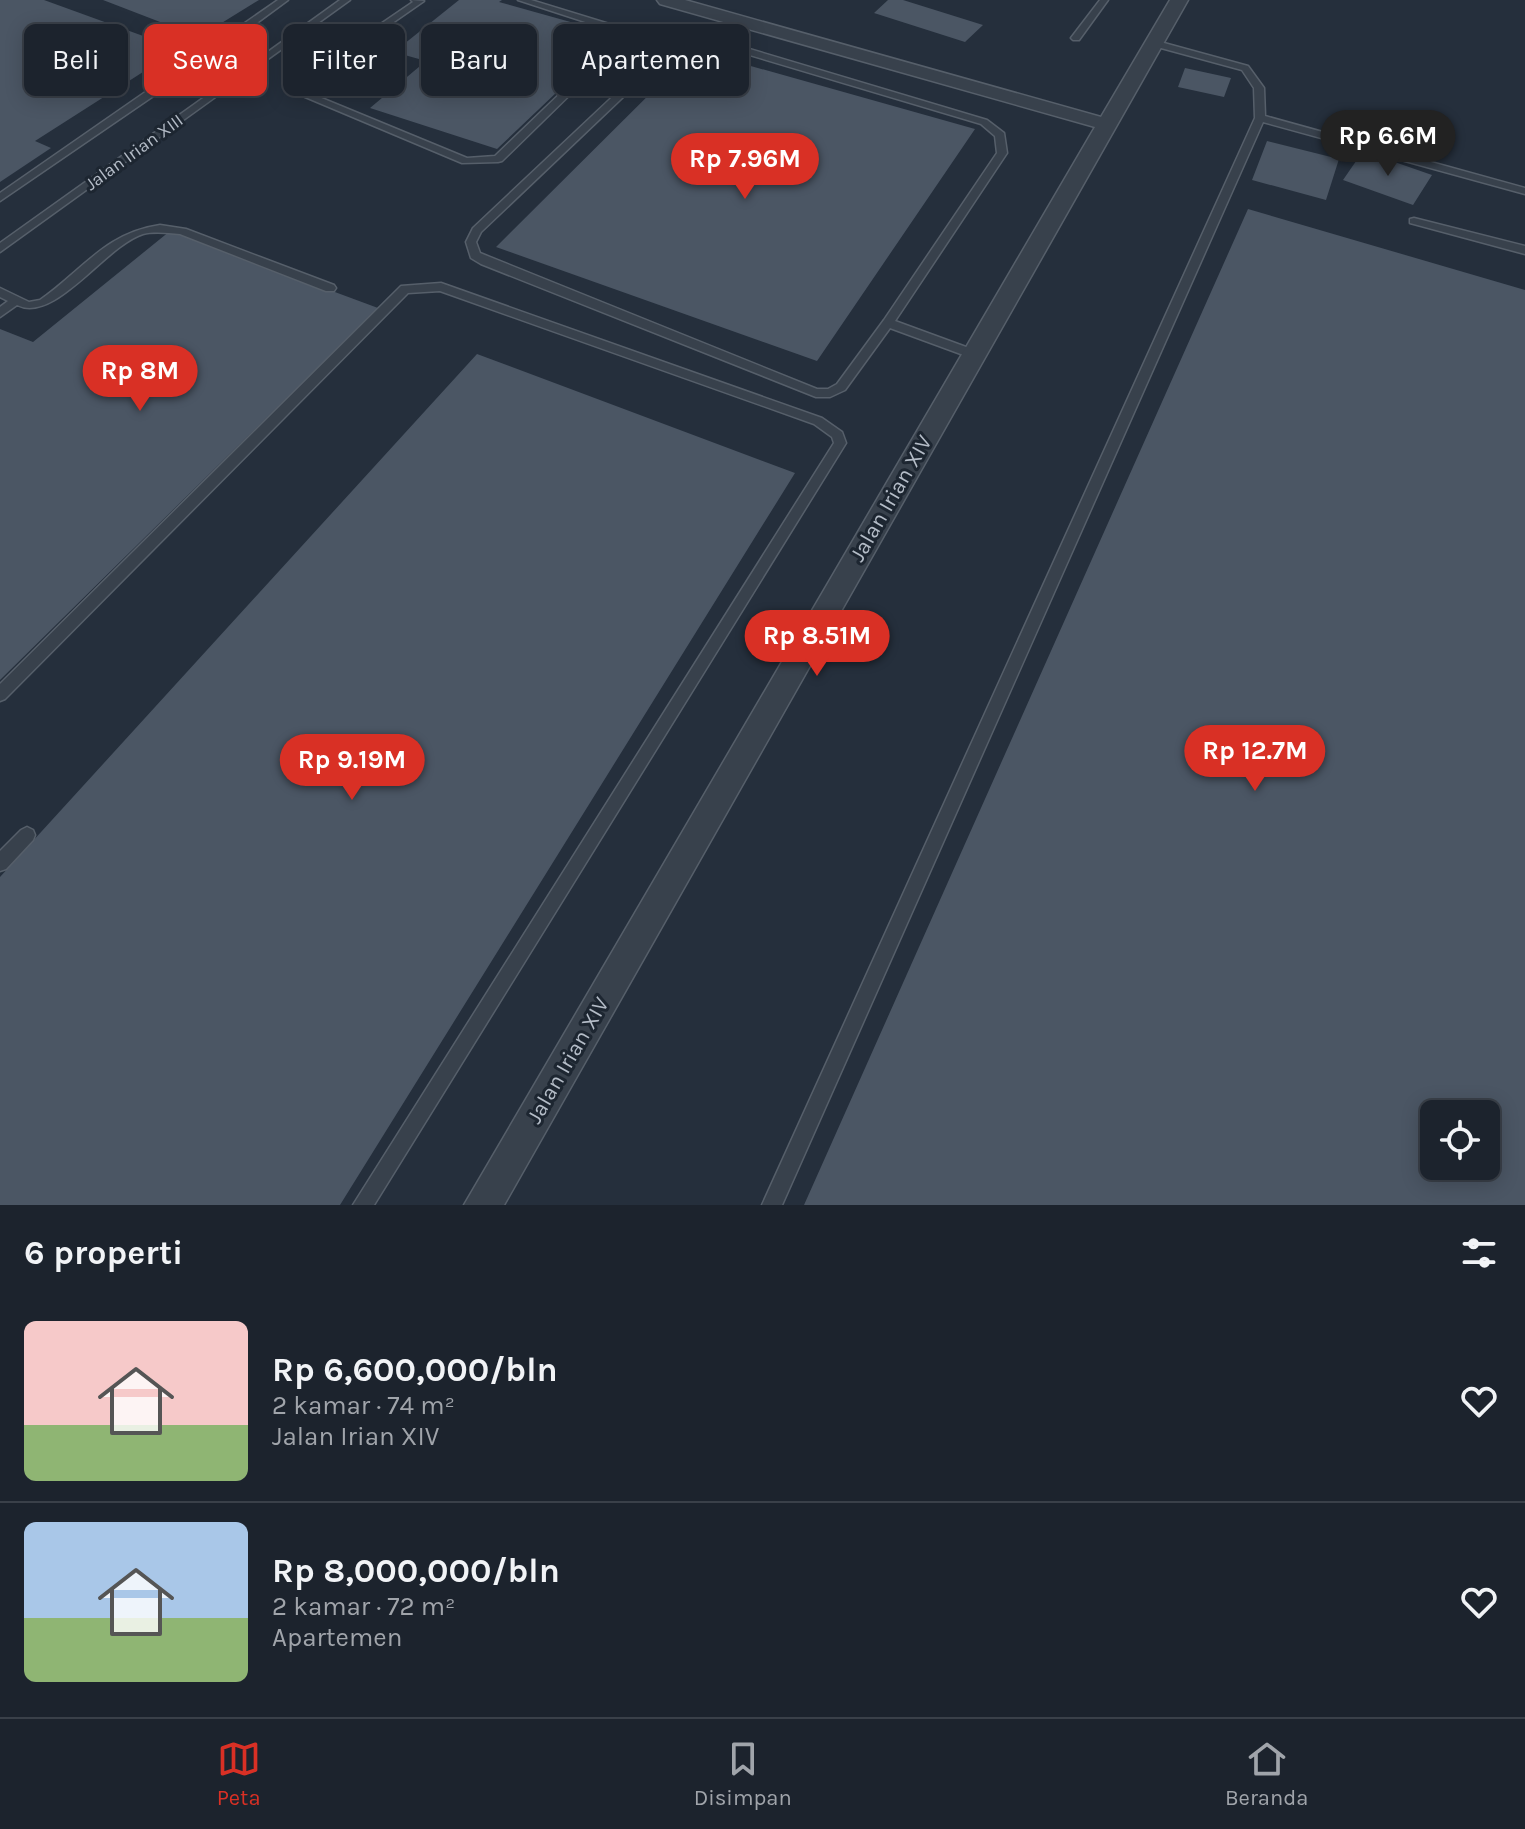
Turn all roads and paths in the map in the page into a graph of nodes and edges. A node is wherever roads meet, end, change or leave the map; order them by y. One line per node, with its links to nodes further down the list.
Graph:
1 (284, 0): 8 (lane)
2 (346, 0): 11 (lane, Jalan Irian XIII)
3 (419, 0): 4 (lane)
4 (522, 0)
5 (666, 0): 15 (street)
6 (1104, 0): 9 (lane)
7 (1179, 0): 10 (street, Jalan Irian XIV)
8 (251, 24)
9 (1076, 38)
10 (1153, 43): 14 (lane); 15 (street, Jalan Irian XIV)
11 (267, 56)
12 (148, 96): 17 (lane)
13 (212, 96): 19 (lane, Jalan Irian XIII)
14 (1260, 118): 16 (lane); 32 (lane)
15 (1105, 124): 26 (street, Jalan Irian XIV)
16 (1525, 191)
17 (0, 198)
18 (1414, 221): 20 (lane)
19 (0, 248)
20 (1525, 250)
21 (330, 288): 23 (lane)
22 (0, 292): 23 (lane)
23 (17, 300): 24 (lane)
24 (0, 313)
25 (888, 323): 25 (lane); 26 (lane)
26 (973, 354): 31 (street, Jalan Irian XIV)
27 (0, 694): 30 (lane)
28 (27, 835): 29 (lane)
29 (0, 863)
30 (363, 1205)
31 (483, 1205)
32 (772, 1205)

